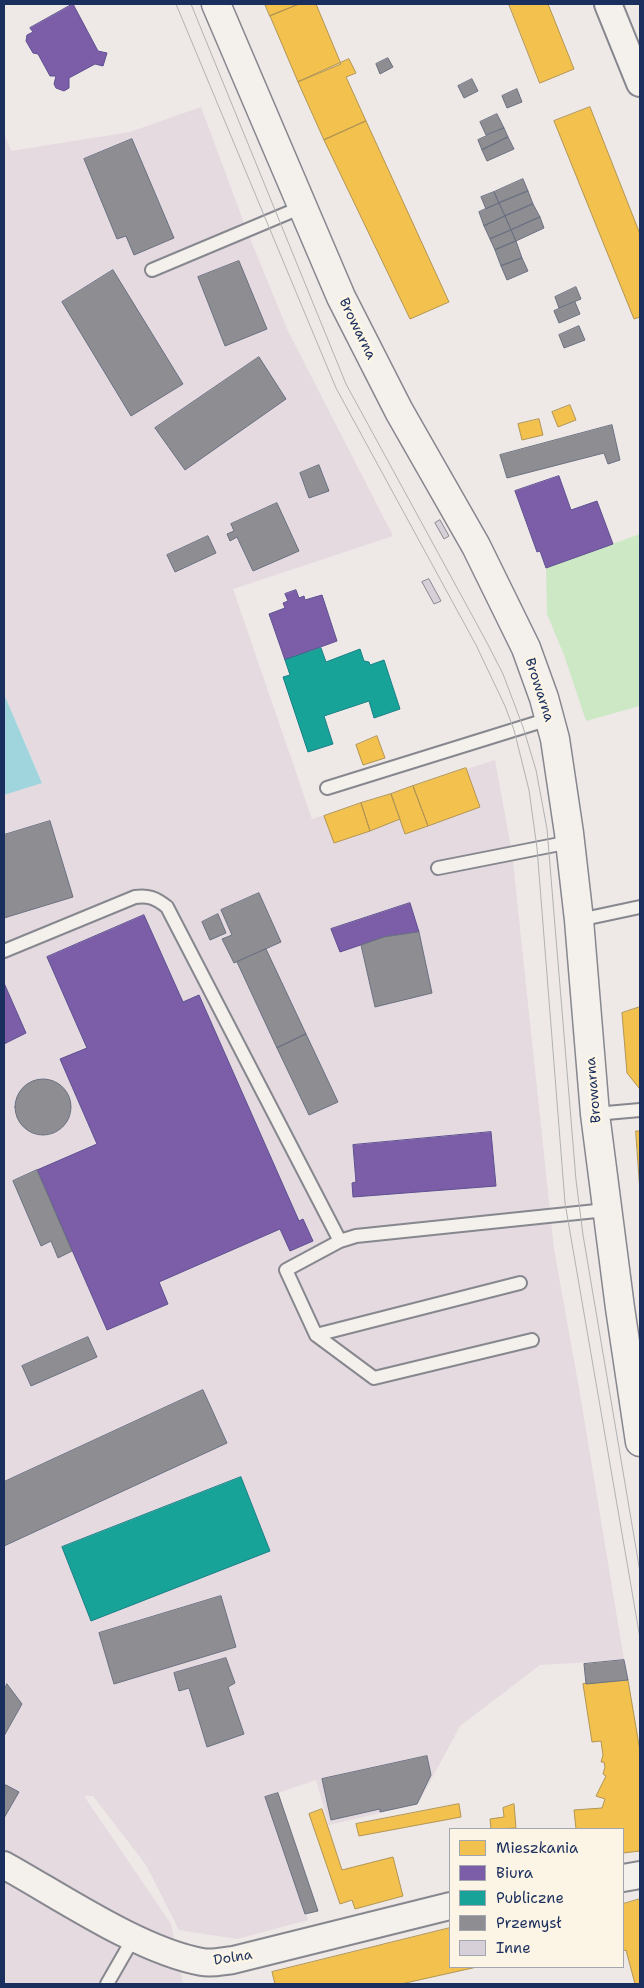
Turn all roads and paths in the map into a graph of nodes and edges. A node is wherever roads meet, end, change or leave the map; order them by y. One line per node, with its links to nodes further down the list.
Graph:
1 (216, 4): 4 (main road, Browarna)
2 (608, 4): 3 (street)
3 (640, 83)
4 (302, 207): 5 (lane); 6 (main road, Browarna)
5 (152, 270)
6 (549, 719): 7 (lane); 8 (main road, Browarna)
7 (327, 788)
8 (570, 842): 9 (lane); 11 (main road, Browarna)
9 (438, 868)
10 (640, 906): 11 (lane)
11 (579, 920): 14 (main road, Browarna)
12 (4, 951): 16 (lane)
13 (640, 1110): 14 (lane)
14 (595, 1114): 15 (main road, Browarna)
15 (606, 1210): 16 (lane); 20 (main road, Browarna)
16 (340, 1241): 18 (lane)
17 (520, 1283): 18 (lane)
18 (316, 1335): 19 (lane)
19 (532, 1340)
20 (640, 1442)
21 (4, 1864): 25 (street, Dolna)
22 (640, 1875): 23 (street)
23 (624, 1878)
24 (449, 1906): 25 (street, Dolna)
25 (134, 1937): 26 (lane)
26 (107, 1984)

